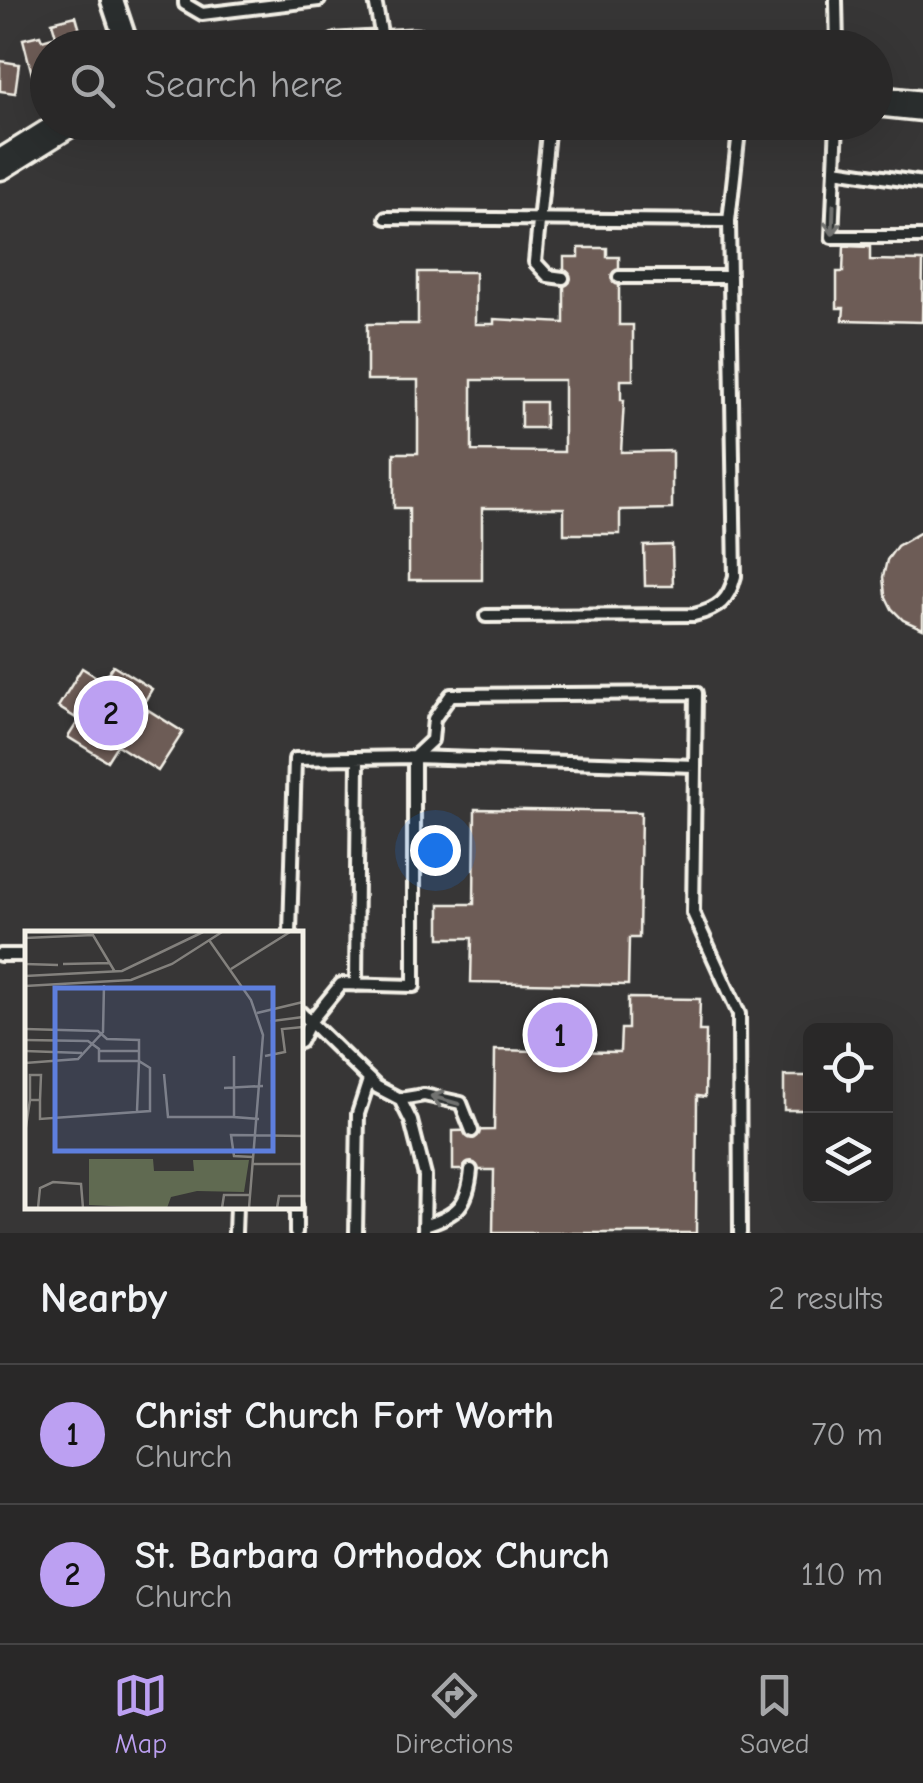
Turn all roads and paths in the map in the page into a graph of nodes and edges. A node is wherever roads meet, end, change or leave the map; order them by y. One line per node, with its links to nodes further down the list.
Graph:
1 (112, 0): 6 (street)
2 (185, 0): 3 (lane)
3 (318, 0)
4 (375, 0): 7 (lane)
5 (836, 0): 8 (lane)
6 (122, 30)
7 (380, 30)
8 (837, 30)
9 (893, 103): 10 (street)
10 (923, 106)
11 (40, 140): 15 (street)
12 (547, 140): 19 (lane)
13 (738, 140): 20 (lane)
14 (836, 140): 16 (lane)
15 (0, 165)
16 (835, 170): 17 (lane); 21 (lane, one-way to 21)
17 (923, 183)
18 (386, 218): 19 (lane)
19 (540, 220): 20 (lane); 24 (lane)
20 (729, 222): 23 (lane)
21 (923, 237)
22 (619, 276): 23 (lane)
23 (730, 277): 25 (lane)
24 (563, 278)
25 (486, 616)
26 (414, 757): 27 (lane); 28 (lane); 28 (lane); 32 (lane)
27 (358, 758): 29 (lane); 32 (lane)
28 (695, 766): 44 (lane)
29 (290, 931)
30 (25, 955): 31 (lane)
31 (0, 956)
32 (356, 985): 34 (lane)
33 (302, 1014): 34 (lane)
34 (310, 1022): 35 (lane); 36 (lane)
35 (302, 1038)
36 (369, 1080): 37 (lane); 43 (lane)
37 (400, 1100): 38 (lane, one-way to 37); 41 (lane)
38 (472, 1131)
39 (471, 1170): 41 (lane)
40 (236, 1208): 42 (lane)
41 (424, 1229)
42 (235, 1233)
43 (356, 1233)
44 (740, 1233)

